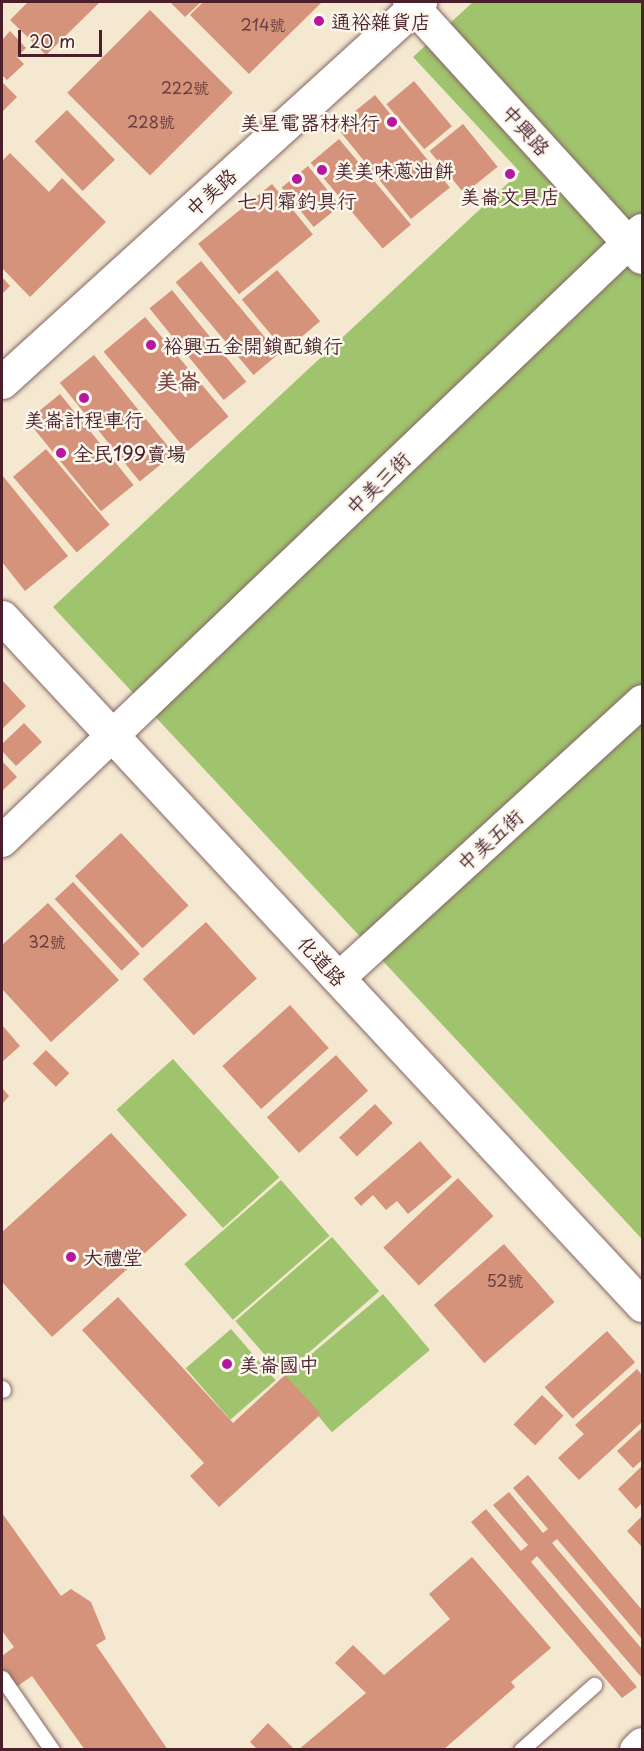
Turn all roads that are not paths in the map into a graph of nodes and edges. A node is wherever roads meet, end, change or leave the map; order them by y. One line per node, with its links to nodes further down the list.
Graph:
1 (414, 3): 2 (street, 中興路); 3 (street, 中美路)
2 (638, 244): 6 (street, 中美三街)
3 (2, 382)
4 (2, 617): 6 (street, 化道路)
5 (642, 701): 8 (street, 中美五街)
6 (114, 736): 7 (street, 中美三街); 8 (street, 化道路)
7 (2, 841)
8 (338, 979): 9 (street, 化道路)
9 (638, 1292)
10 (2, 1678): 13 (lane)
11 (594, 1685): 14 (lane)
12 (642, 1744): 15 (street)
13 (52, 1749)
14 (521, 1749)
15 (636, 1749)

